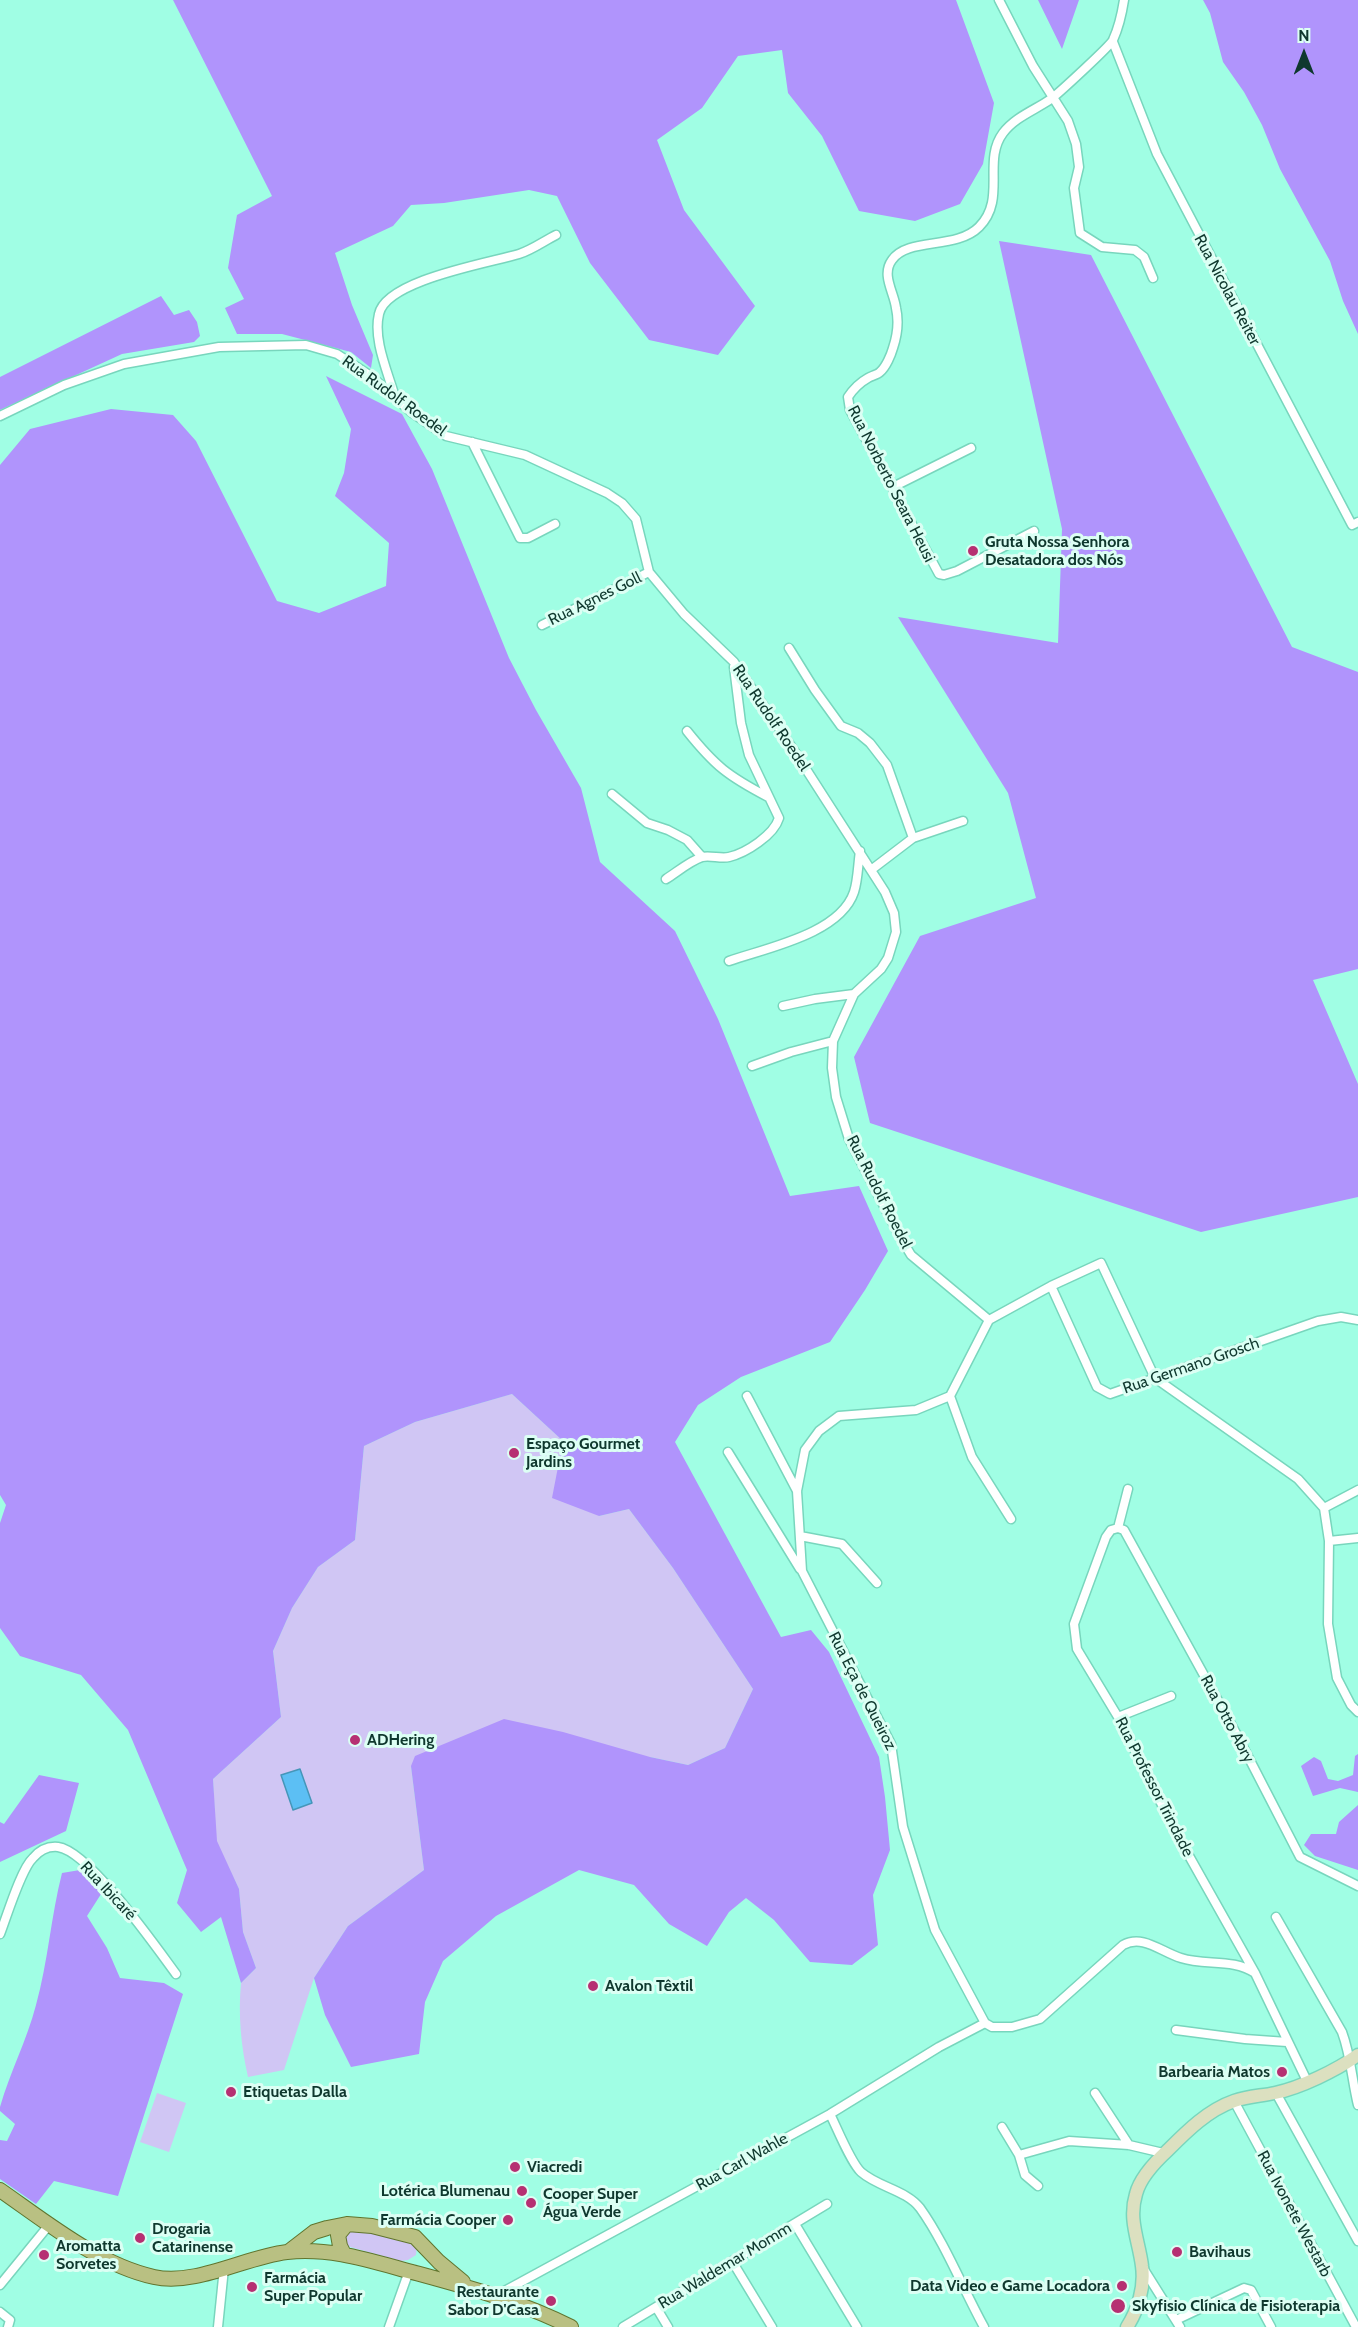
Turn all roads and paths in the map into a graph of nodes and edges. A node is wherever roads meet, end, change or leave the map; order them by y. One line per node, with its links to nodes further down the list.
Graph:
1 (999, 0): 4 (street)
2 (1124, 0): 3 (street, Rua Norberto Seara Heusi)
3 (1113, 42): 4 (street, Rua Norberto Seara Heusi); 12 (street, Rua Nicolau Reiter)
4 (1052, 98): 6 (street); 11 (street, Rua Norberto Seara Heusi)
5 (556, 235): 7 (street)
6 (1153, 278)
7 (394, 395): 8 (street, Rua Rudolf Roedel); 9 (street, Rua Rudolf Roedel)
8 (0, 416)
9 (472, 442): 13 (street); 15 (street, Rua Rudolf Roedel)
10 (971, 448): 11 (street)
11 (893, 487): 14 (street, Rua Norberto Seara Heusi)
12 (1358, 522)
13 (555, 524)
14 (1034, 531)
15 (649, 572): 16 (street, Rua Agnes Goll); 18 (street, Rua Rudolf Roedel)
16 (542, 626)
17 (789, 648): 23 (street)
18 (734, 662): 21 (street); 24 (street, Rua Rudolf Roedel)
19 (687, 731): 21 (street)
20 (612, 794): 25 (street)
21 (768, 797): 25 (street)
22 (963, 821): 23 (street)
23 (913, 838): 26 (street)
24 (860, 851): 26 (street, Rua Rudolf Roedel); 28 (street)
25 (702, 856): 27 (street)
26 (871, 870): 29 (street, Rua Rudolf Roedel)
27 (666, 879)
28 (729, 960)
29 (854, 994): 30 (street); 31 (street, Rua Rudolf Roedel)
30 (783, 1006)
31 (833, 1041): 32 (street); 34 (street, Rua Rudolf Roedel)
32 (753, 1066)
33 (1051, 1286): 34 (street); 36 (street, Rua Germano Grosch); 36 (street)
34 (989, 1320): 38 (street)
35 (1358, 1320): 36 (street, Rua Germano Grosch)
36 (1155, 1378): 43 (street)
37 (747, 1396): 42 (street)
38 (950, 1396): 42 (street, Rua Eça de Queiroz); 44 (street)
39 (728, 1452): 49 (street)
40 (1128, 1489): 45 (street, Rua Professor Trindade)
41 (1358, 1490): 43 (street)
42 (797, 1491): 46 (street, Rua Eça de Queiroz)
43 (1324, 1508): 48 (street)
44 (1011, 1519)
45 (1119, 1528): 53 (street, Rua Professor Trindade); 54 (street, Rua Otto Abry)
46 (800, 1536): 49 (street, Rua Eça de Queiroz); 50 (street)
47 (1358, 1538): 48 (street)
48 (1329, 1541): 52 (street)
49 (802, 1571): 59 (street, Rua Eça de Queiroz)
50 (878, 1582)
51 (1171, 1696): 53 (street)
52 (1358, 1712)
53 (1118, 1717): 57 (street, Rua Professor Trindade)
54 (1358, 1886)
55 (1276, 1917): 62 (street)
56 (0, 1934): 58 (street, Rua Ibicaré)
57 (1255, 1973): 59 (street); 61 (street, Rua Professor Trindade)
58 (176, 1974)
59 (985, 2023): 68 (street, Rua Carl Wahle)
60 (1176, 2030): 61 (street)
61 (1287, 2042): 63 (street, Rua Professor Trindade)
62 (1354, 2058): 63 (main road); 67 (street)
63 (1307, 2081): 65 (main road)
64 (1095, 2092): 70 (street)
65 (1276, 2093): 66 (main road); 79 (street)
66 (1234, 2101): 71 (main road); 104 (street, Rua Ivonete Westarb)
67 (1358, 2105)
68 (830, 2114): 89 (street, Rua Carl Wahle); 101 (street)
69 (1002, 2127): 72 (street)
70 (1129, 2145): 71 (street); 72 (street)
71 (1164, 2154): 84 (main road)
72 (1019, 2155): 73 (street)
73 (1038, 2186)
74 (0, 2190): 76 (main road)
75 (827, 2204): 78 (street, Rua Waldemar Momm)
76 (49, 2224): 85 (main road); 87 (street)
77 (348, 2224): 80 (main road); 81 (main road); 82 (main road)
78 (795, 2224): 83 (street, Rua Waldemar Momm); 100 (street)
79 (1358, 2241)
80 (426, 2250): 86 (main road); 88 (main road)
81 (288, 2252): 82 (main road); 85 (main road)
82 (344, 2254): 86 (main road)
83 (732, 2261): 90 (street, Rua Waldemar Momm); 99 (street)
84 (1143, 2267): 92 (street); 102 (main road)
85 (224, 2268): 94 (street)
86 (409, 2271): 88 (main road); 95 (street)
87 (0, 2285)
88 (467, 2286): 89 (main road)
89 (496, 2295): 96 (main road)
90 (656, 2307): 97 (street, Rua Waldemar Momm); 98 (street)
91 (0, 2312): 93 (street)
92 (1178, 2323): 103 (street)
93 (8, 2327)
94 (218, 2327)
95 (389, 2327)
96 (570, 2327)
97 (623, 2327)
98 (668, 2327)
99 (772, 2327)
100 (857, 2327)
101 (984, 2327)
102 (1127, 2327)
103 (1271, 2327)
104 (1356, 2327)

